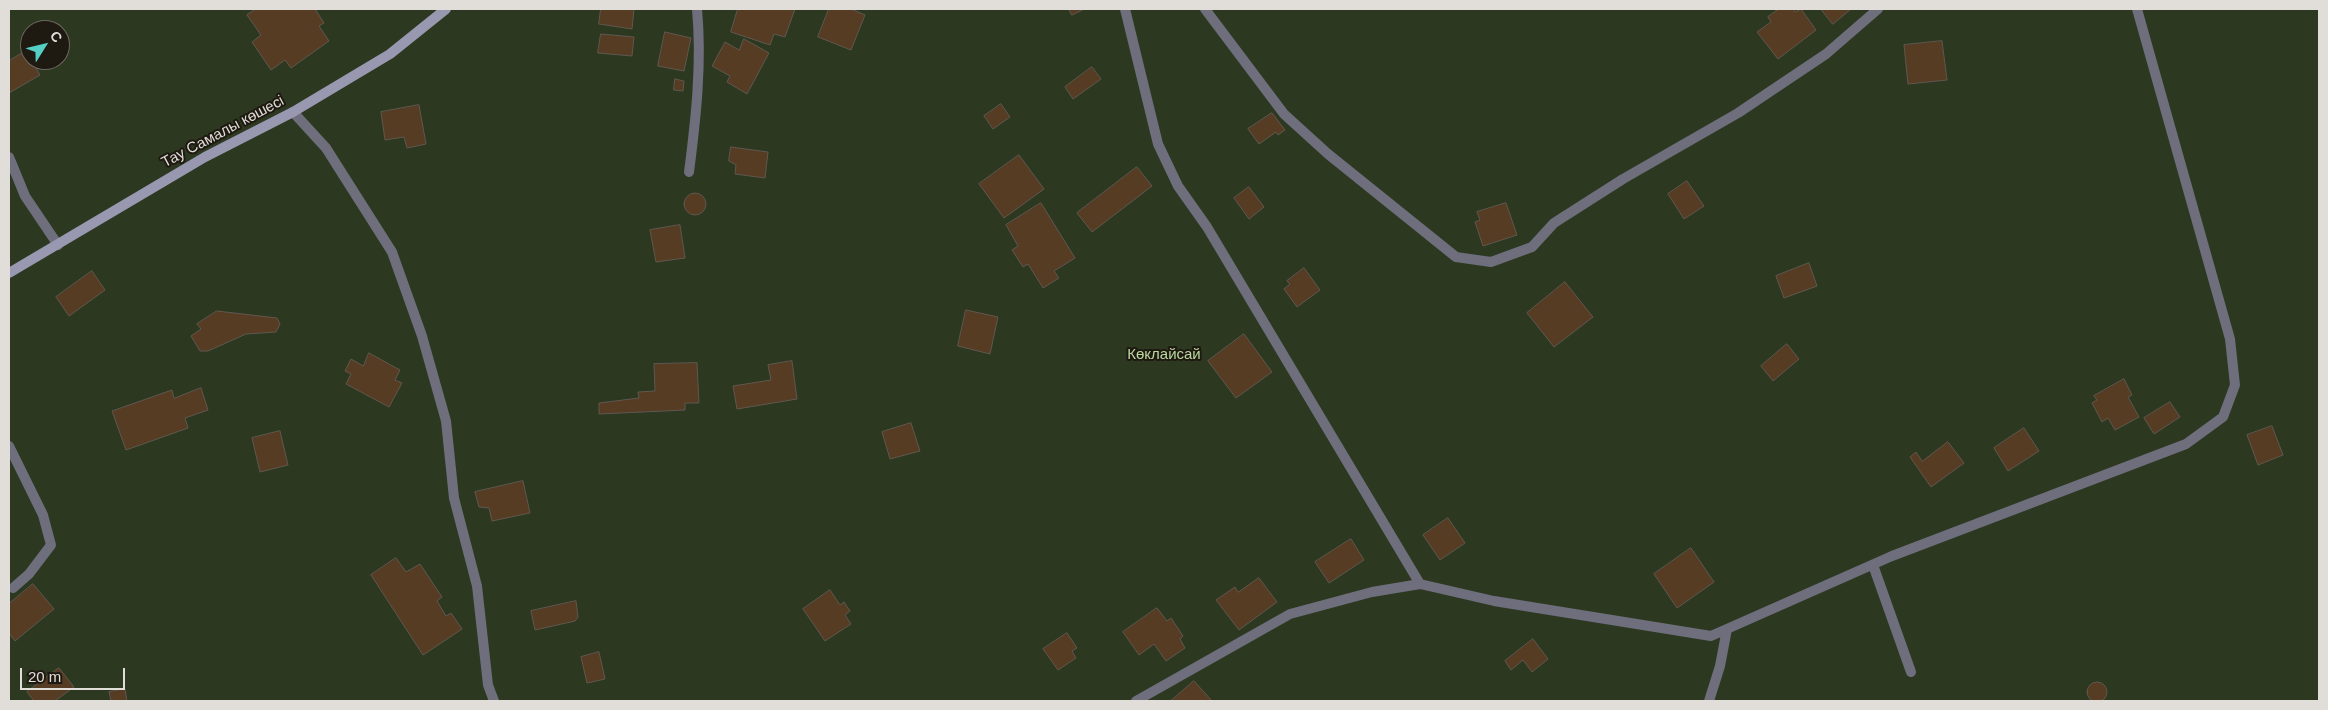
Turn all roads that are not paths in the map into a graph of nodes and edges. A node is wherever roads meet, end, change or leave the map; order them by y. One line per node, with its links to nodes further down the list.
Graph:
1 (446, 9): 7 (street, Тау Самалы көшесі)
2 (697, 9): 9 (street)
3 (1125, 9): 14 (street)
4 (1205, 9): 5 (street)
5 (1878, 9)
6 (2137, 9): 13 (street)
7 (293, 112): 10 (street, Тау Самалы көшесі); 18 (street)
8 (9, 157): 10 (street)
9 (689, 172)
10 (58, 245): 11 (street, Тау Самалы көшесі)
11 (9, 273)
12 (9, 446): 15 (street)
13 (1873, 565): 16 (street); 17 (street)
14 (1420, 584): 16 (street); 19 (street)
15 (13, 588)
16 (1727, 629): 20 (street)
17 (1910, 672)
18 (494, 701)
19 (1136, 701)
20 (1709, 701)

